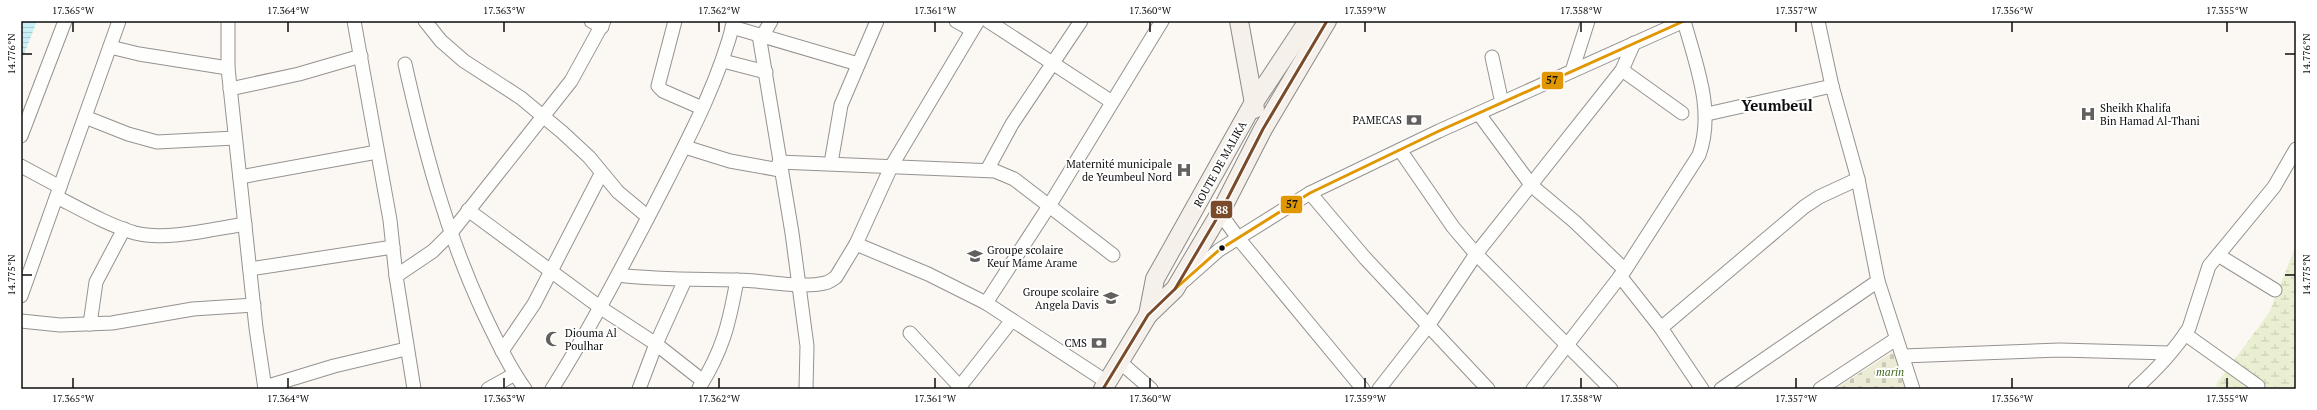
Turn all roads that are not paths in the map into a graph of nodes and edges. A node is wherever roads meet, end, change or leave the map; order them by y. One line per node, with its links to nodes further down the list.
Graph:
1 (65, 21): 48 (street)
2 (119, 21): 25 (street)
3 (228, 21): 32 (street)
4 (354, 21): 26 (street)
5 (425, 21): 45 (street)
6 (590, 21): 20 (street)
7 (675, 21): 41 (street)
8 (771, 21): 23 (street)
9 (877, 21): 30 (street)
10 (956, 21): 22 (street)
11 (988, 21): 31 (street)
12 (1082, 21): 31 (street)
13 (1162, 21): 38 (street)
14 (1239, 21): 40 (main road)
15 (1308, 21): 40 (main road, ROUTE DE MALIKA)
16 (1327, 21): 47 (main road, ROUTE DE MALIKA)
17 (1588, 21): 34 (street)
18 (1684, 21): 24 (street); 44 (street)
19 (1818, 21): 36 (street)
20 (603, 24): 45 (street)
21 (733, 24): 23 (street); 28 (street)
22 (975, 26): 55 (street)
23 (761, 35): 30 (street); 35 (street)
24 (1634, 43): 33 (street); 34 (street)
25 (110, 47): 32 (street); 46 (street)
26 (361, 56): 37 (street); 53 (street)
27 (1492, 57): 39 (street)
28 (722, 61): 35 (street); 41 (street)
29 (405, 64): 71 (street)
30 (858, 64): 54 (street)
31 (1053, 65): 38 (street); 58 (street)
32 (228, 68): 37 (street)
33 (1622, 70): 42 (street); 62 (street)
34 (1572, 71): 39 (street)
35 (766, 72): 57 (street)
36 (1832, 86): 44 (street); 61 (street)
37 (230, 89): 49 (street)
38 (1112, 102): 65 (street)
39 (1502, 103): 43 (street)
40 (1253, 104): 47 (main road); 93 (main road, ROUTE DE MALIKA)
41 (702, 108): 50 (street)
42 (1682, 113)
43 (1479, 114): 52 (street); 62 (street)
44 (1707, 114): 80 (street)
45 (542, 116): 59 (street); 66 (street)
46 (85, 117): 49 (street); 63 (street)
47 (1263, 129): 67 (main road, ROUTE DE MALIKA)
48 (21, 136)
49 (235, 138): 60 (street)
50 (685, 147): 57 (street); 68 (street)
51 (2296, 148): 77 (street)
52 (1400, 150): 64 (street); 75 (street)
53 (377, 152): 60 (street); 74 (street)
54 (831, 162): 55 (street); 57 (street)
55 (892, 165): 58 (street); 73 (street)
56 (21, 166): 63 (street)
57 (780, 166): 86 (street)
58 (987, 170): 65 (street)
59 (601, 174): 68 (street); 79 (street)
60 (240, 177): 69 (street)
61 (1858, 179): 85 (street); 98 (street)
62 (1532, 186): 75 (street); 80 (street)
63 (59, 192): 70 (street); 89 (street)
64 (1310, 193): 72 (street); 97 (street)
65 (1049, 206): 76 (street); 90 (street)
66 (468, 210): 71 (street); 79 (street)
67 (1220, 213): 72 (street); 87 (main road, ROUTE DE MALIKA)
68 (648, 217): 81 (street)
69 (245, 224): 70 (street); 78 (street)
70 (124, 229): 96 (street)
71 (450, 234): 82 (street); 105 (street)
72 (1238, 238): 87 (street); 123 (street)
73 (856, 244): 86 (street); 90 (street)
74 (392, 247): 78 (street); 82 (street)
75 (1476, 254): 97 (street); 103 (street)
76 (1113, 255)
77 (2218, 255): 88 (street); 100 (street)
78 (250, 269): 91 (street)
79 (551, 272): 92 (street); 105 (street)
80 (1623, 273): 98 (street); 103 (street)
81 (618, 275): 83 (street); 92 (street)
82 (396, 276): 104 (street)
83 (686, 280): 84 (street); 102 (street)
84 (737, 280): 86 (street); 112 (street)
85 (1878, 281): 101 (street); 129 (street)
86 (799, 284): 121 (street)
87 (1175, 289): 93 (main road, ROUTE DE MALIKA)
88 (2275, 290)
89 (21, 296)
90 (986, 303): 94 (street)
91 (254, 305): 96 (street); 113 (street)
92 (601, 308): 102 (street); 119 (street)
93 (1148, 315): 108 (main road, ROUTE DE MALIKA)
94 (1012, 320): 110 (street); 114 (street)
95 (21, 321): 96 (street)
96 (90, 324)
97 (1428, 326): 124 (street); 125 (street)
98 (1661, 328): 128 (street)
99 (910, 333): 114 (street)
100 (2185, 334): 106 (street); 111 (street)
101 (1896, 339): 107 (street); 130 (street)
102 (656, 344): 112 (street); 120 (street)
103 (1567, 344): 126 (street); 127 (street)
104 (406, 349): 113 (street); 116 (street)
105 (502, 351): 109 (street)
106 (2170, 353): 107 (street); 115 (street)
107 (1903, 356): 131 (street)
108 (1120, 362): 110 (main road, ROUTE DE MALIKA); 122 (street)
109 (515, 374): 117 (street); 118 (street)
110 (1105, 386)
111 (2258, 386)
112 (700, 387)
113 (265, 388)
114 (959, 388)
115 (2138, 388)
116 (414, 389)
117 (488, 389)
118 (525, 389)
119 (552, 389)
120 (638, 389)
121 (806, 389)
122 (1151, 389)
123 (1363, 389)
124 (1380, 389)
125 (1488, 389)
126 (1533, 389)
127 (1611, 389)
128 (1702, 389)
129 (1720, 389)
130 (1820, 389)
131 (1913, 389)

